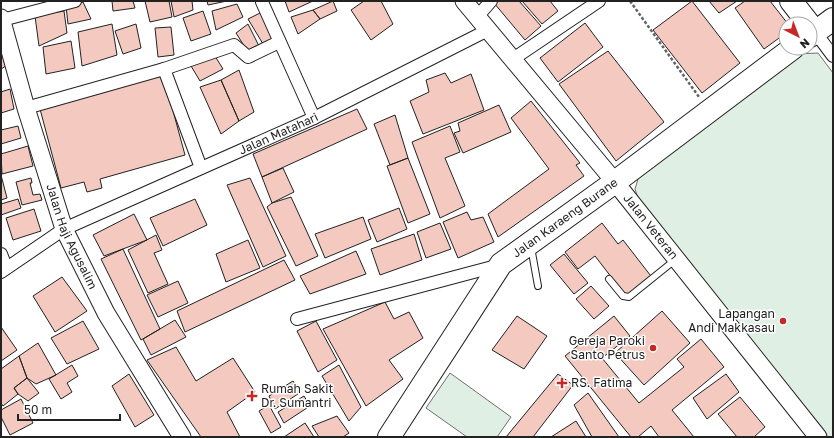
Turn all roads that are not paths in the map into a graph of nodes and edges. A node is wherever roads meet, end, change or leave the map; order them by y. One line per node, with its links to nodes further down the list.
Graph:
1 (74, 1): 8 (street)
2 (464, 1): 10 (street, Jalan Veteran)
3 (491, 1): 10 (street)
4 (599, 1): 16 (street)
5 (791, 1): 7 (highway)
6 (262, 2): 13 (street)
7 (802, 16)
8 (1, 19): 18 (street, Jalan Haji Agusalim)
9 (833, 19): 11 (highway)
10 (483, 24): 16 (street, Jalan Veteran); 19 (street, Jalan Matahari)
11 (818, 26)
12 (818, 38): 15 (street)
13 (279, 42): 17 (street); 19 (street)
14 (782, 56): 21 (highway, Jalan Karaeng Burane)
15 (833, 56)
16 (513, 59): 21 (street, Jalan Veteran)
17 (164, 70): 18 (street); 20 (street)
18 (26, 108): 22 (street, Jalan Haji Agusalim)
19 (314, 118): 20 (street, Jalan Matahari)
20 (201, 168): 22 (street, Jalan Matahari)
21 (615, 182): 23 (highway, Jalan Karaeng Burane); 25 (street, Jalan Veteran)
22 (64, 229): 27 (street, Jalan Matahari); 31 (street, Jalan Haji Agusalim)
23 (530, 244): 26 (highway, Jalan Karaeng Burane); 29 (lane)
24 (1, 254): 27 (street)
25 (677, 259): 28 (lane); 33 (street, Jalan Veteran)
26 (501, 264): 30 (street); 32 (highway, Jalan Karaeng Burane)
27 (4, 270)
28 (609, 280)
29 (538, 286)
30 (297, 319)
31 (182, 437)
32 (389, 437)
33 (818, 437)

